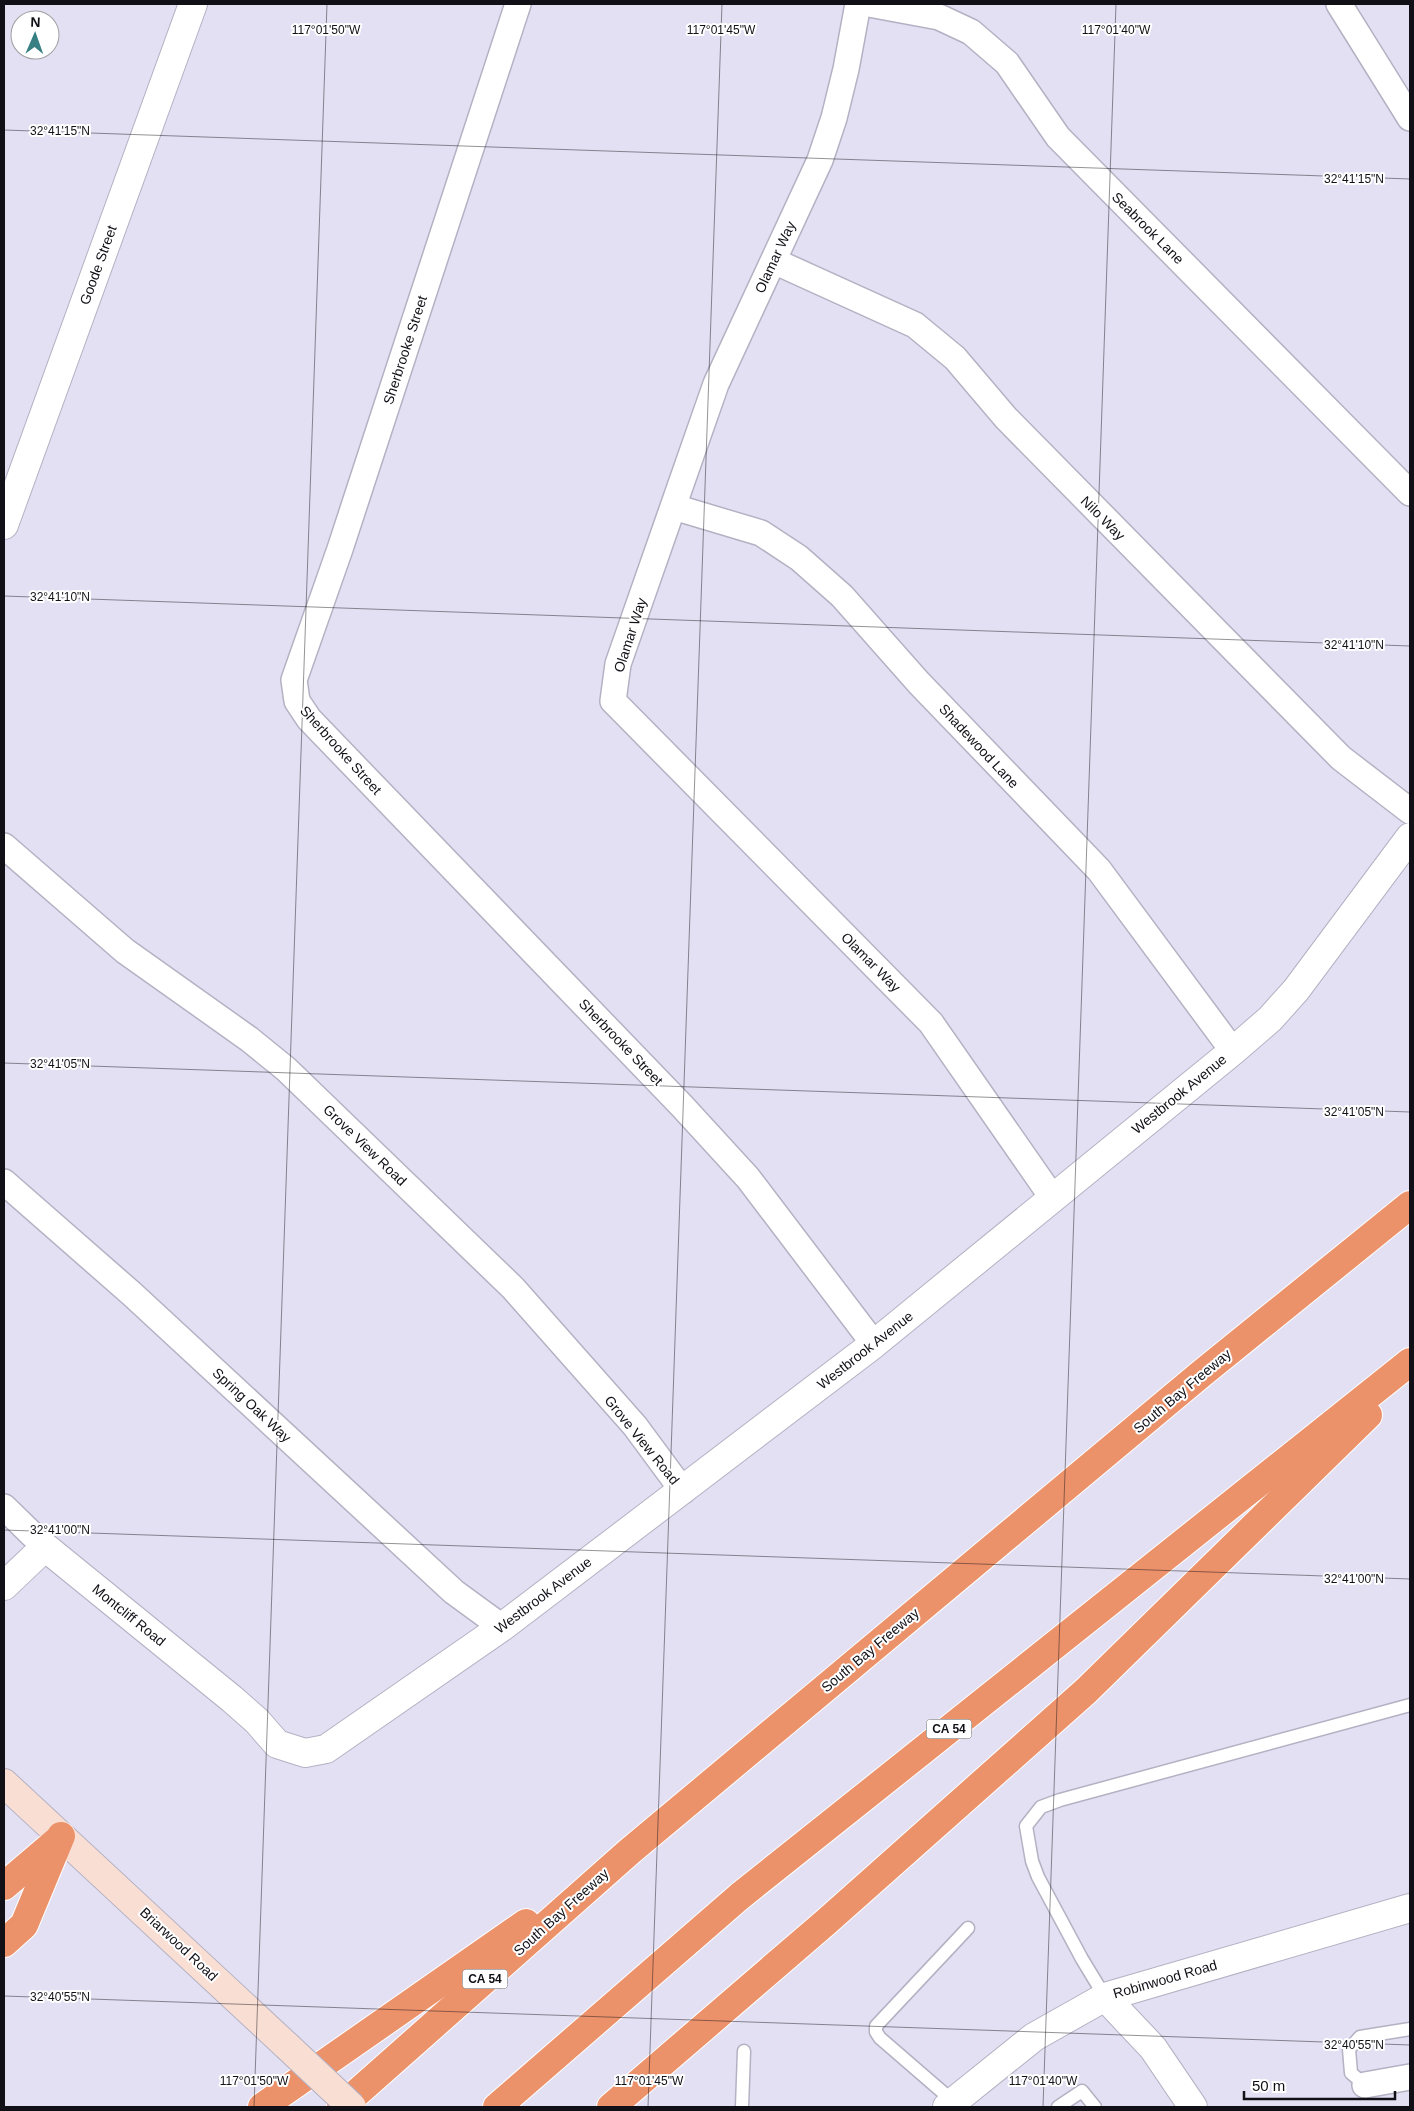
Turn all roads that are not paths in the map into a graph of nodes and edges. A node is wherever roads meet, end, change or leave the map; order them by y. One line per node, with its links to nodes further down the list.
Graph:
1 (193, 4): 10 (street, Goode Street)
2 (518, 4): 18 (street, Sherbrooke Street)
3 (858, 4): 7 (street, Olamar Way)
4 (868, 4): 8 (street, Seabrook Lane)
5 (1339, 4): 6 (street)
6 (1410, 118)
7 (774, 260): 9 (street, Olamar Way); 11 (street, Nilo Way)
8 (1410, 492)
9 (674, 507): 14 (street, Shadewood Lane); 16 (street, Olamar Way)
10 (4, 526)
11 (1410, 811)
12 (1410, 837): 14 (street, Westbrook Avenue)
13 (4, 846): 21 (street, Grove View Road)
14 (1233, 1051): 16 (street, Westbrook Avenue)
15 (4, 1182): 25 (street, Spring Oak Way)
16 (1052, 1197): 18 (street, Westbrook Avenue)
17 (1410, 1205): 30 (highway, South Bay Freeway / CA 54)
18 (874, 1344): 21 (street, Westbrook Avenue)
19 (1410, 1362): 44 (highway, CA 54)
20 (1410, 1374): 45 (highway)
21 (683, 1491): 25 (street, Westbrook Avenue)
22 (4, 1507): 23 (street, Montcliff Road)
23 (45, 1547): 24 (street); 27 (street, Montcliff Road)
24 (4, 1586)
25 (502, 1627): 27 (street, Westbrook Avenue)
26 (1410, 1705): 35 (lane)
27 (257, 1721)
28 (4, 1783): 29 (main road, Briarwood Road)
29 (61, 1836): 31 (highway); 34 (highway); 43 (main road, Briarwood Road, bridge)
30 (630, 1851): 41 (highway); 42 (highway, South Bay Freeway / CA 54)
31 (4, 1886)
32 (1410, 1908): 35 (street, Robinwood Road)
33 (968, 1928): 40 (lane)
34 (4, 1943)
35 (1105, 1997): 40 (street, Robinwood Road); 49 (street)
36 (1410, 2029): 39 (lane)
37 (744, 2051): 46 (lane)
38 (1410, 2076): 39 (street)
39 (1365, 2084)
40 (951, 2104)
41 (262, 2107)
42 (341, 2107)
43 (352, 2107)
44 (497, 2107)
45 (611, 2107)
46 (742, 2107)
47 (1058, 2107): 48 (lane)
48 (1095, 2107)
49 (1193, 2107)

